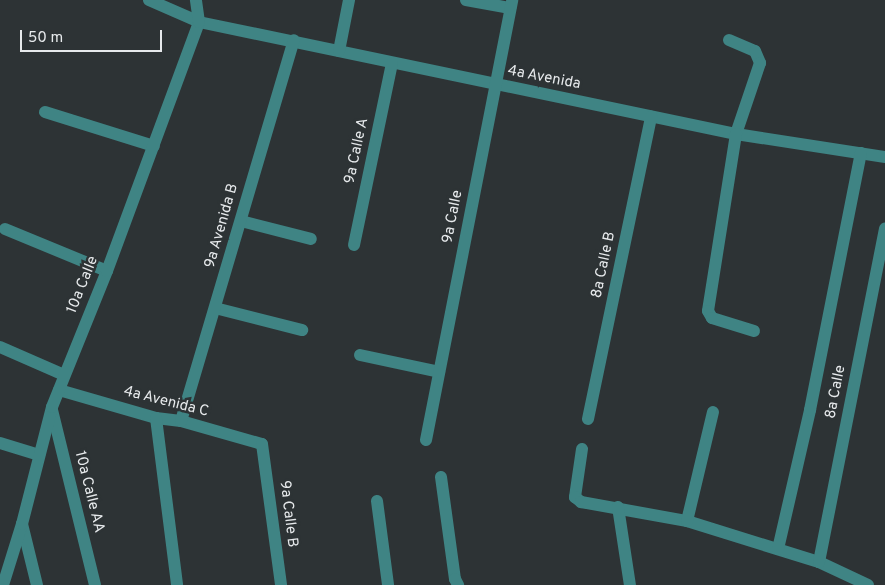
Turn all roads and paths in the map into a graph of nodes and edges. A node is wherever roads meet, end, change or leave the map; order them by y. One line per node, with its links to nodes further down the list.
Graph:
1 (149, 0): 6 (street, 4a Avenida)
2 (196, 0): 6 (street, 10a Calle)
3 (349, 0): 9 (street)
4 (466, 0): 5 (street)
5 (511, 4): 11 (street, 9a Calle)
6 (199, 22): 7 (street, 4a Avenida); 15 (street, 10a Calle)
7 (294, 40): 9 (street, 4a Avenida); 18 (street, 9a Avenida B)
8 (729, 40): 14 (street)
9 (340, 51): 10 (street, 4a Avenida)
10 (392, 63): 11 (street, 4a Avenida); 22 (street, 9a Calle A)
11 (496, 85): 13 (street, 4a Avenida); 29 (street, 9a Calle)
12 (44, 112): 15 (street)
13 (651, 117): 14 (street, 4a Avenida); 35 (street, 8a Calle B)
14 (736, 134): 16 (street, 4a Avenida); 26 (street)
15 (154, 146): 23 (street, 10a Calle)
16 (861, 154): 17 (street, 4a Avenida); 47 (street)
17 (885, 157)
18 (241, 221): 21 (street); 24 (street, 9a Avenida B)
19 (885, 228): 48 (street, 8a Calle)
20 (5, 229): 23 (street)
21 (311, 238)
22 (354, 245)
23 (106, 271): 30 (street, 10a Calle)
24 (215, 308): 25 (street); 36 (street, 9a Avenida B)
25 (302, 330)
26 (754, 331)
27 (0, 347): 30 (street)
28 (360, 355): 29 (street)
29 (439, 372): 37 (street, 9a Calle)
30 (64, 375): 31 (street, 10a Calle)
31 (58, 390): 32 (street, 10a Calle); 34 (street, 4a Avenida C)
32 (52, 407): 41 (street, 10a Calle); 51 (street, 10a Calle AA)
33 (713, 412): 45 (street)
34 (156, 418): 36 (street, 4a Avenida C); 52 (street)
35 (588, 419)
36 (181, 421): 39 (street, 4a Avenida C)
37 (426, 440)
38 (0, 443): 41 (street)
39 (264, 448): 53 (street, 9a Calle B)
40 (582, 449): 44 (street)
41 (38, 455): 46 (street, 10a Calle)
42 (441, 477): 55 (street)
43 (377, 501): 54 (street)
44 (618, 507): 45 (street); 56 (street)
45 (687, 522): 47 (street)
46 (22, 524): 49 (street, 10a Calle); 50 (street)
47 (778, 549): 48 (street)
48 (820, 562): 57 (street)
49 (3, 578)
50 (37, 585)
51 (94, 585)
52 (177, 585)
53 (281, 585)
54 (388, 585)
55 (458, 585)
56 (630, 585)
57 (868, 585)

